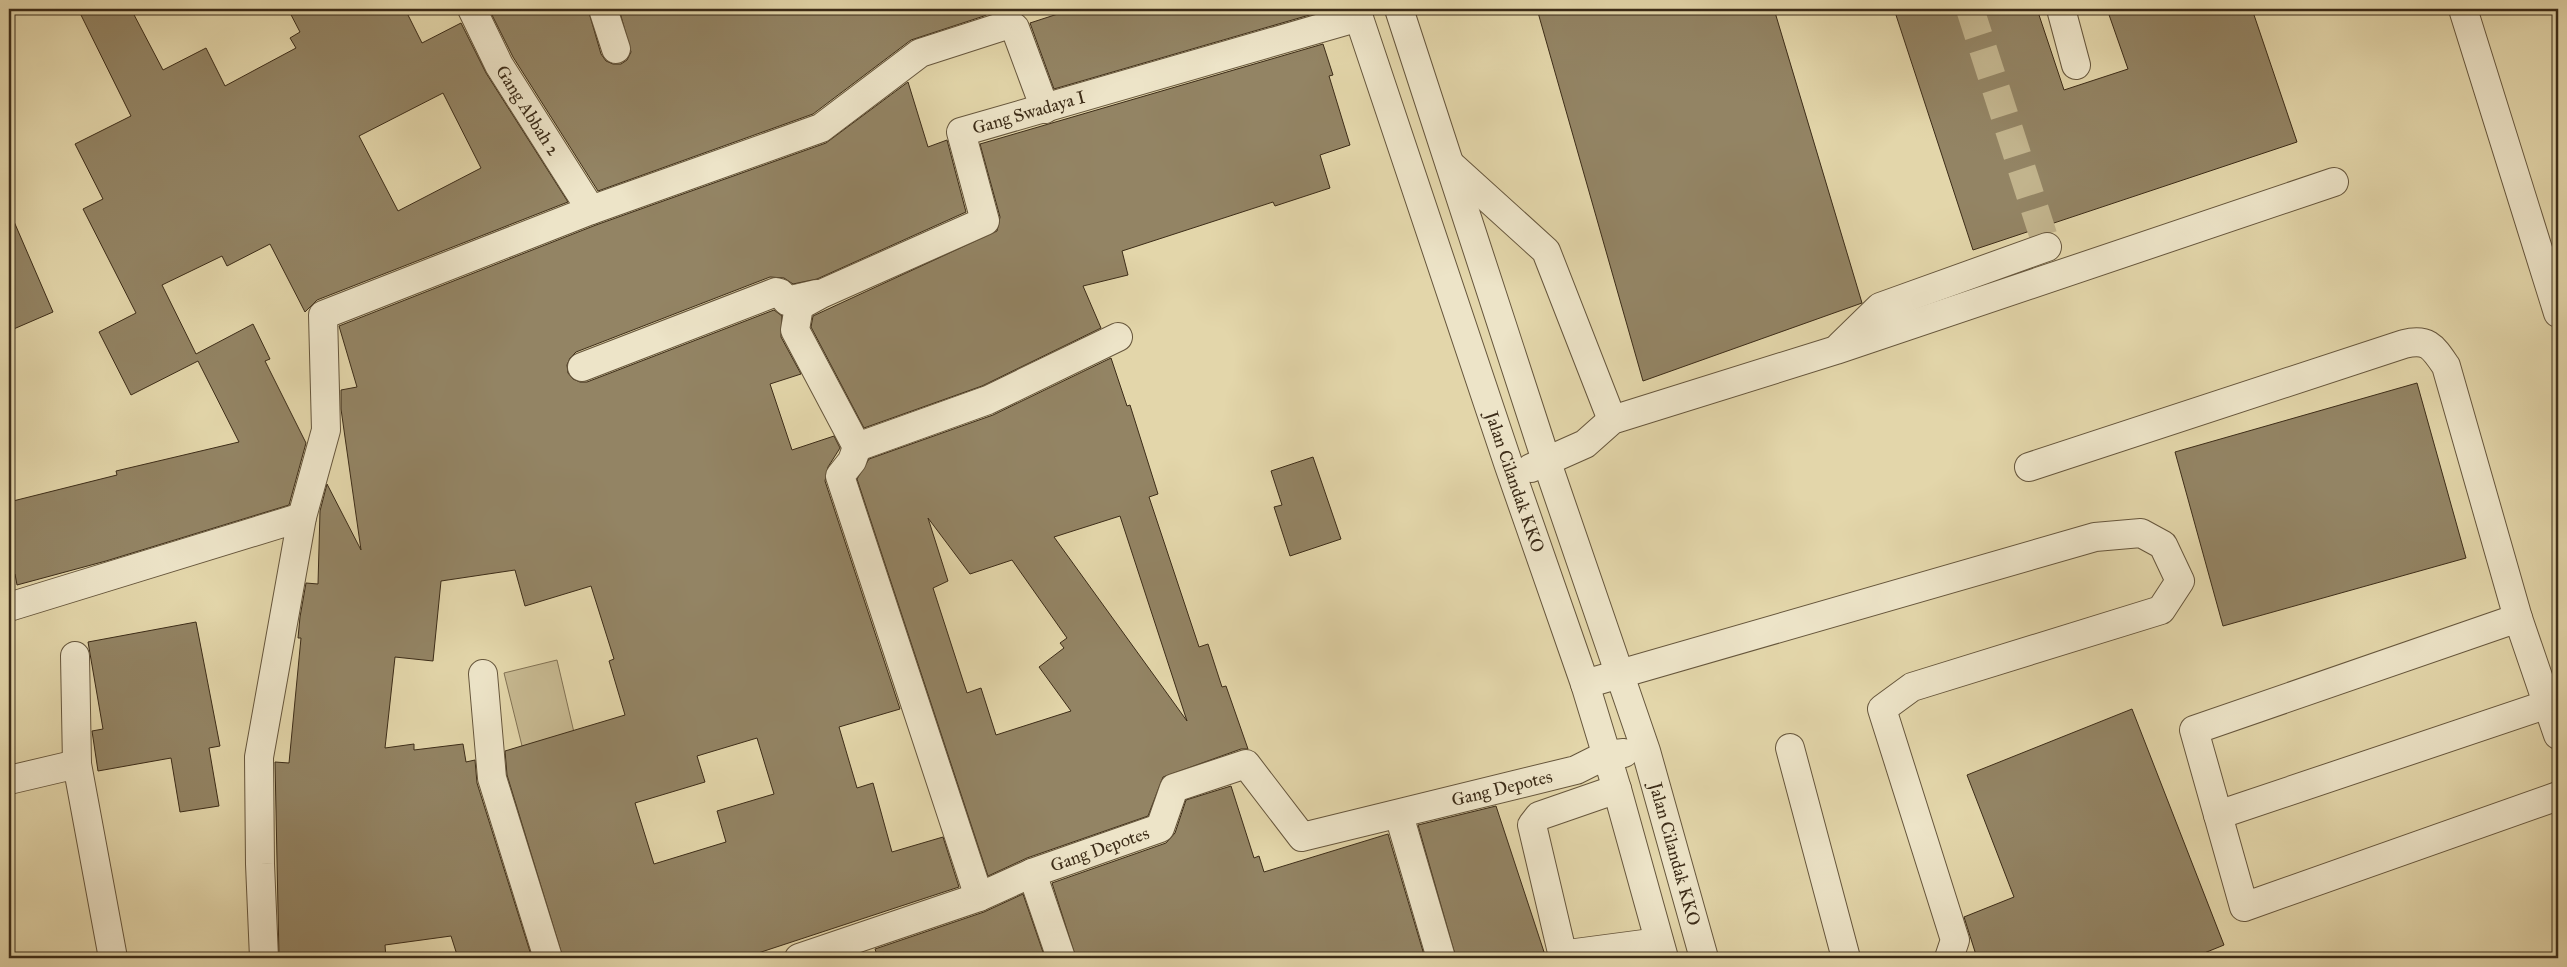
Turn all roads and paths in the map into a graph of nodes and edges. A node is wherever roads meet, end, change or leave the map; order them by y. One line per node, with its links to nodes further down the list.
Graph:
1 (472, 9): 13 (street, Gang Abbah 2)
2 (603, 9): 8 (street)
3 (1400, 9): 11 (street, Jalan Cilandak KKO)
4 (2061, 9): 9 (street)
5 (2463, 9): 14 (street)
6 (1358, 13): 10 (street, Gang Swadaya I); 25 (street, Jalan Cilandak KKO)
7 (1008, 16): 10 (street); 13 (street)
8 (616, 49)
9 (2076, 66)
10 (1045, 108): 16 (street, Gang Swadaya I)
11 (1450, 164): 21 (street); 23 (street, Jalan Cilandak KKO)
12 (2334, 182): 19 (street)
13 (591, 210): 26 (street)
14 (2547, 241): 17 (street)
15 (2047, 247): 19 (street)
16 (821, 294): 20 (street); 22 (street, Gang Swadaya I)
17 (2558, 313)
18 (1118, 337): 22 (street)
19 (1836, 350): 21 (street)
20 (582, 367)
21 (1612, 420): 23 (street)
22 (857, 448): 47 (street)
23 (1547, 462): 25 (street); 31 (street, Jalan Cilandak KKO)
24 (2029, 467): 28 (street)
25 (1512, 475): 32 (street, Jalan Cilandak KKO)
26 (302, 516): 27 (street); 50 (street)
27 (9, 607)
28 (2518, 618): 33 (street); 43 (street)
29 (75, 656): 38 (street)
30 (483, 674): 51 (street)
31 (1619, 674): 32 (street); 36 (street, Jalan Cilandak KKO); 57 (street)
32 (1585, 684): 37 (street, Jalan Cilandak KKO)
33 (2548, 704): 34 (street); 43 (street)
34 (2558, 735)
35 (1790, 748): 56 (street)
36 (1646, 751): 37 (street); 45 (street, Jalan Cilandak KKO)
37 (1606, 755): 40 (street, Jalan Cilandak KKO); 42 (street, Gang Depotes)
38 (77, 764): 39 (street); 49 (street)
39 (9, 780)
40 (1617, 789): 46 (street, Jalan Cilandak KKO); 48 (street)
41 (2558, 796): 43 (street)
42 (1399, 815): 44 (street, Gang Depotes); 54 (street)
43 (2218, 815)
44 (1032, 873): 47 (street, Gang Depotes); 53 (street)
45 (1681, 877): 46 (street); 55 (street, Jalan Cilandak KKO)
46 (1643, 884): 48 (street, Jalan Cilandak KKO)
47 (979, 897): 52 (street, Gang Depotes)
48 (1662, 950)
49 (113, 958)
50 (264, 958)
51 (548, 958)
52 (799, 958)
53 (1061, 958)
54 (1442, 958)
55 (1704, 958)
56 (1846, 958)
57 (1949, 958)

